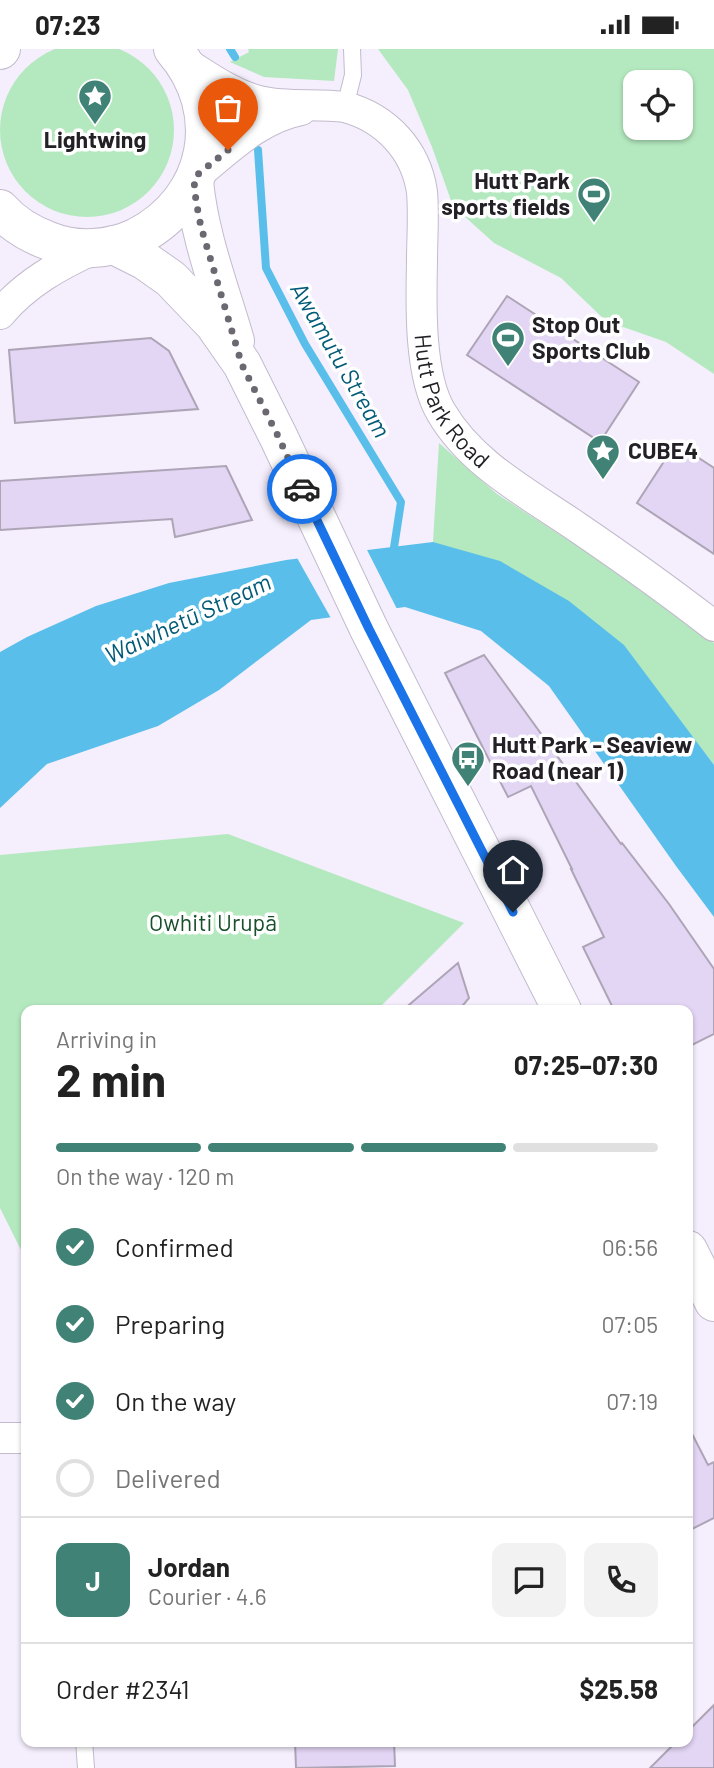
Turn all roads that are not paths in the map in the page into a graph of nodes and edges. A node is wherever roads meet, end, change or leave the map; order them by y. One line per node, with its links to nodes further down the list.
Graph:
1 (352, 49): 3 (lane)
2 (178, 55): 3 (street, Hutt Park Road); 4 (main road)
3 (337, 106): 4 (street); 9 (street, Hutt Park Road)
4 (195, 178): 6 (main road); 8 (main road)
5 (0, 209): 6 (main road)
6 (105, 246): 7 (street); 8 (main road)
7 (0, 314)
8 (242, 365): 10 (main road)
9 (714, 626)
10 (559, 1005)
11 (693, 1244): 12 (main road)
12 (714, 1256)
13 (693, 1260): 14 (main road)
14 (714, 1302)
15 (0, 1438): 16 (street)
16 (21, 1438)
17 (84, 1747): 18 (lane)
18 (86, 1768)

